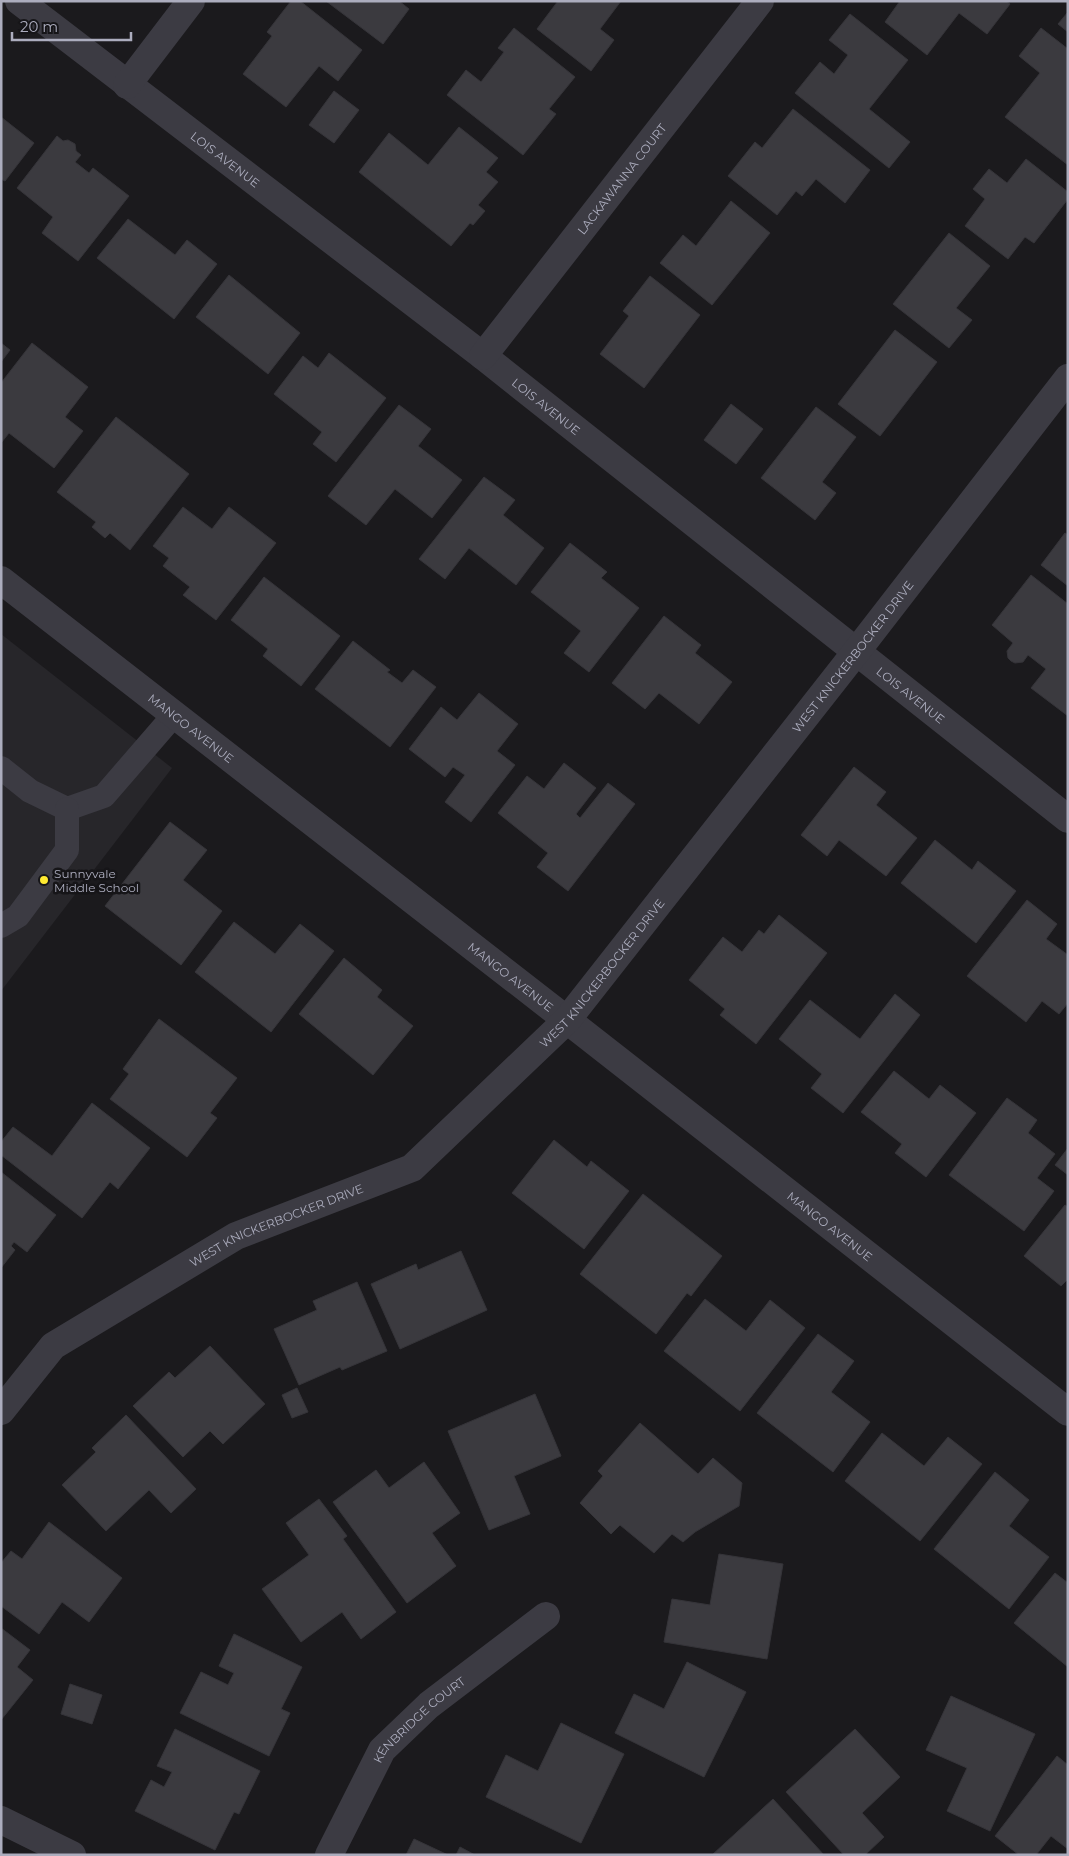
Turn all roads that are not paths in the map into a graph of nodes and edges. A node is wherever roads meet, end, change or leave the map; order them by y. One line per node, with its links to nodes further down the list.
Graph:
1 (19, 1): 4 (street, LOIS AVENUE)
2 (191, 1): 4 (street)
3 (760, 1): 5 (street, LACKAWANNA COURT)
4 (128, 85): 5 (street, LOIS AVENUE)
5 (483, 356): 8 (street, LOIS AVENUE)
6 (1068, 378): 8 (street, WEST KNICKERBOCKER DRIVE)
7 (1, 580): 9 (street, MANGO AVENUE)
8 (856, 652): 12 (street, LOIS AVENUE); 14 (street, WEST KNICKERBOCKER DRIVE)
9 (174, 715): 11 (lane); 14 (street, MANGO AVENUE)
10 (1, 768): 11 (lane)
11 (67, 809): 13 (lane)
12 (1068, 819)
13 (1, 926)
14 (567, 1020): 15 (street, WEST KNICKERBOCKER DRIVE); 16 (street, MANGO AVENUE)
15 (1, 1411)
16 (1068, 1412)
17 (546, 1616): 20 (street, KENBRIDGE COURT)
18 (1, 1820): 19 (street)
19 (72, 1855)
20 (329, 1855)

